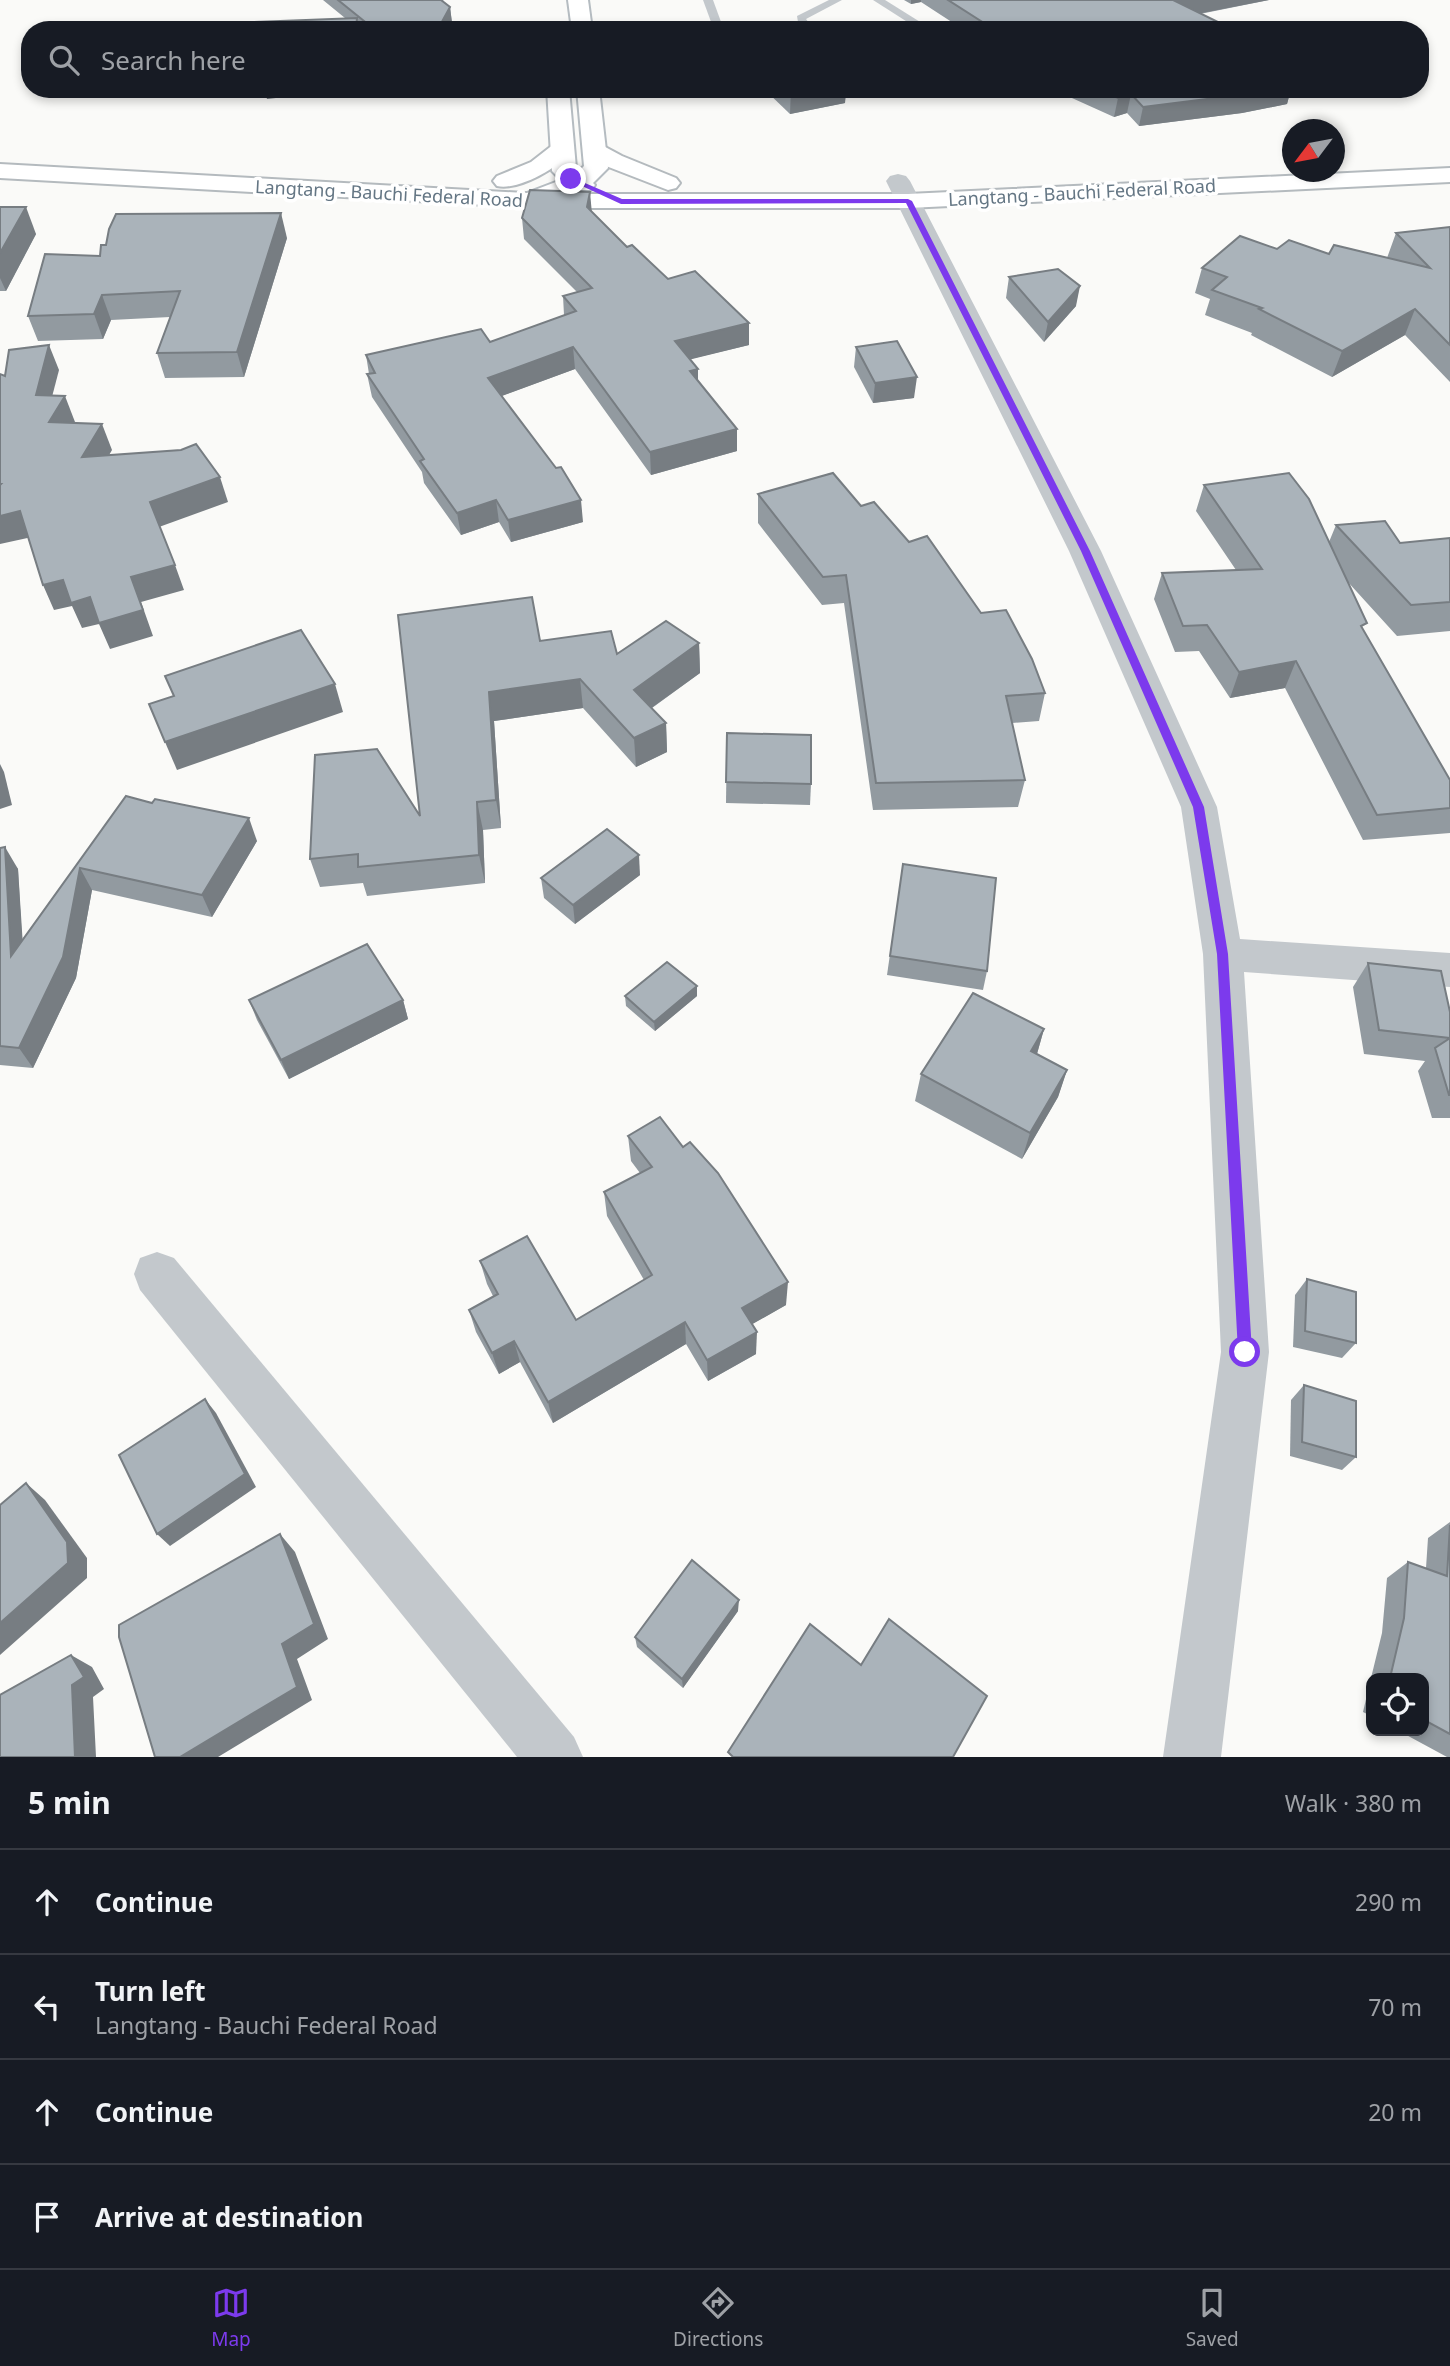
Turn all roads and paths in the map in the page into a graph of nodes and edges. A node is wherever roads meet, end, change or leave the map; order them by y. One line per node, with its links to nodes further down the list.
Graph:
1 (578, 0): 5 (main road)
2 (708, 0): 6 (lane)
3 (837, 0): 7 (lane)
4 (878, 0): 8 (lane)
5 (581, 21)
6 (716, 21)
7 (802, 21)
8 (913, 21)
9 (559, 98): 12 (main road)
10 (590, 98): 11 (main road)
11 (594, 148): 19 (main road); 20 (main road)
12 (562, 149): 18 (main road); 19 (main road)
13 (1450, 155): 14 (main road)
14 (1345, 160)
15 (1282, 163): 21 (main road, Langtang - Bauchi Federal Road)
16 (0, 169): 18 (main road, Langtang - Bauchi Federal Road); 22 (main road, Langtang - Bauchi Federal Road)
17 (1450, 175): 21 (main road, Langtang - Bauchi Federal Road)
18 (505, 181): 19 (main road, Langtang - Bauchi Federal Road)
19 (577, 182): 20 (main road, Langtang - Bauchi Federal Road); 22 (main road); 23 (main road)
20 (668, 183): 21 (main road, Langtang - Bauchi Federal Road)
21 (903, 191): 23 (main road, Langtang - Bauchi Federal Road); 24 (street)
22 (528, 201): 23 (main road, Langtang - Bauchi Federal Road)
23 (621, 202)
24 (1223, 954): 25 (street); 28 (street)
25 (1450, 970)
26 (157, 1274): 27 (street)
27 (554, 1757)
28 (1192, 1757)

